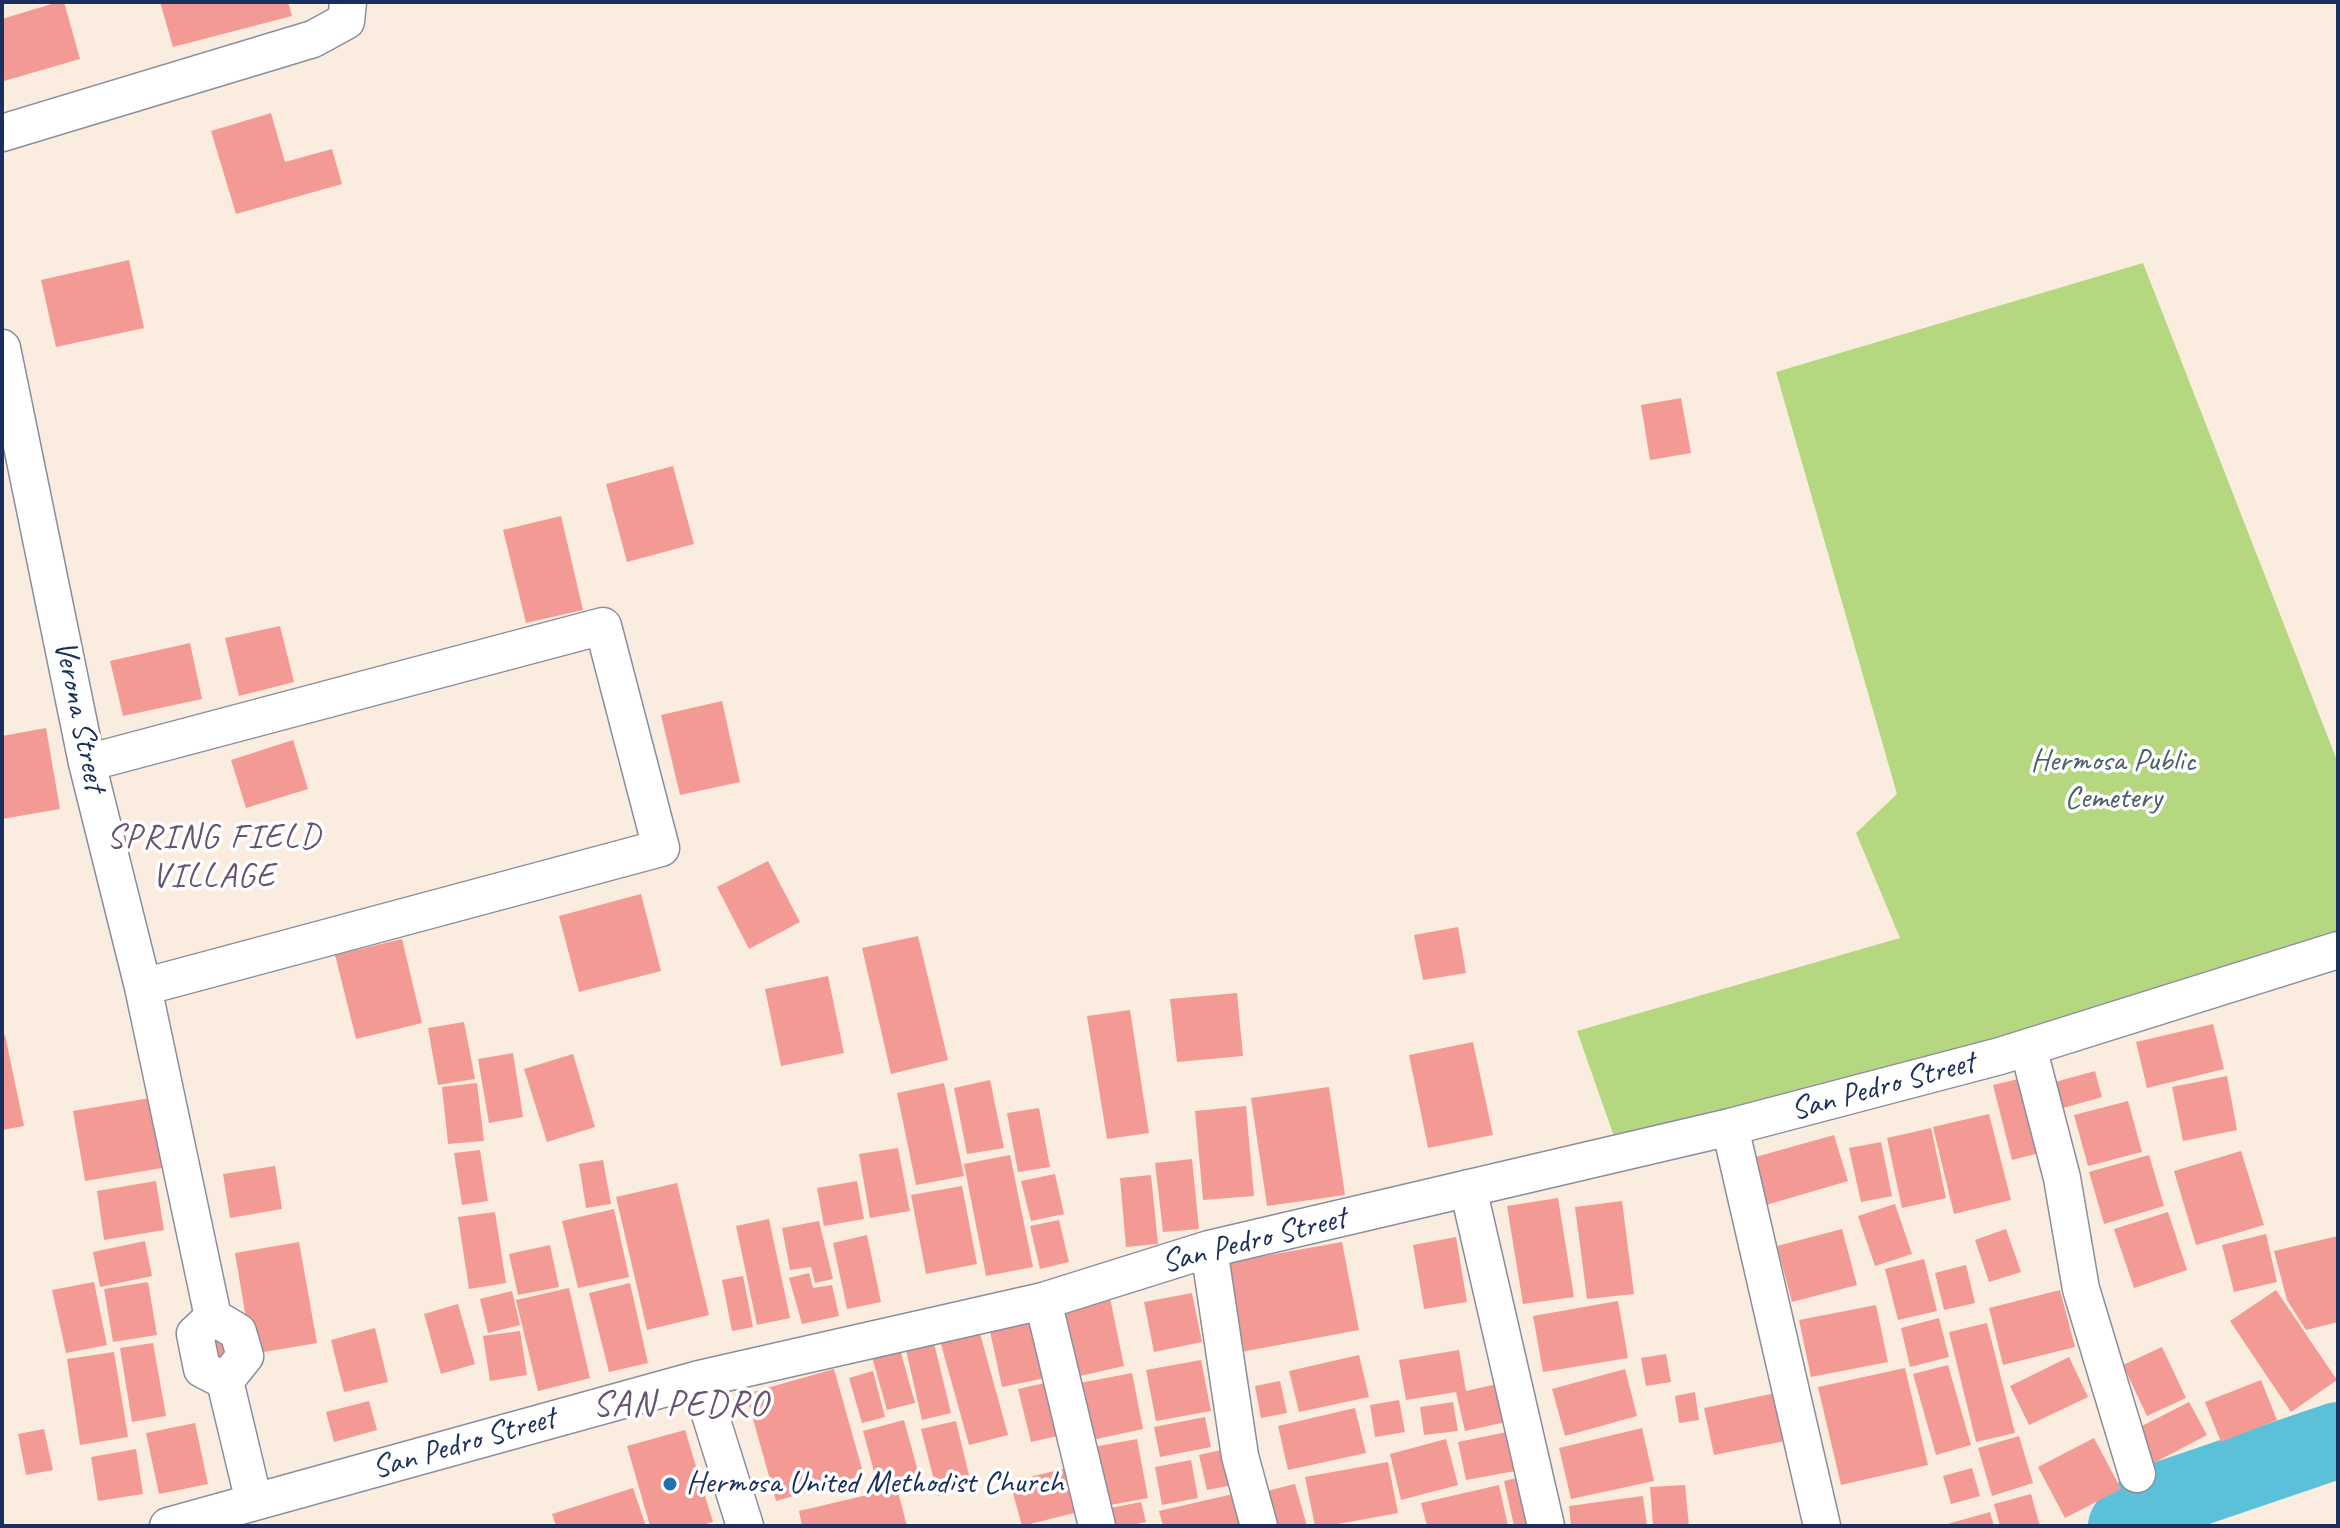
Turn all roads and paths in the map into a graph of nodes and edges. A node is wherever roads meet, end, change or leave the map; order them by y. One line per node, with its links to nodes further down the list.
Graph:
1 (348, 2): 2 (street)
2 (2, 133)
3 (2, 348): 4 (street, Verona Street)
4 (87, 763): 6 (street, Verona Street); 6 (street)
5 (2338, 950): 7 (street, San Pedro Street)
6 (143, 987): 14 (street, Verona Street)
7 (2028, 1047): 8 (street, San Pedro Street); 13 (street)
8 (1730, 1127): 9 (street, San Pedro Street); 20 (street)
9 (1468, 1188): 10 (street, San Pedro Street); 19 (street)
10 (1209, 1249): 11 (street, San Pedro Street); 18 (street)
11 (1043, 1301): 12 (street, San Pedro Street); 17 (street)
12 (699, 1379): 14 (street, San Pedro Street); 16 (street)
13 (2137, 1474)
14 (254, 1502): 15 (street, San Pedro Street)
15 (168, 1526)
16 (745, 1526)
17 (1097, 1526)
18 (1259, 1526)
19 (1546, 1526)
20 (1822, 1526)

